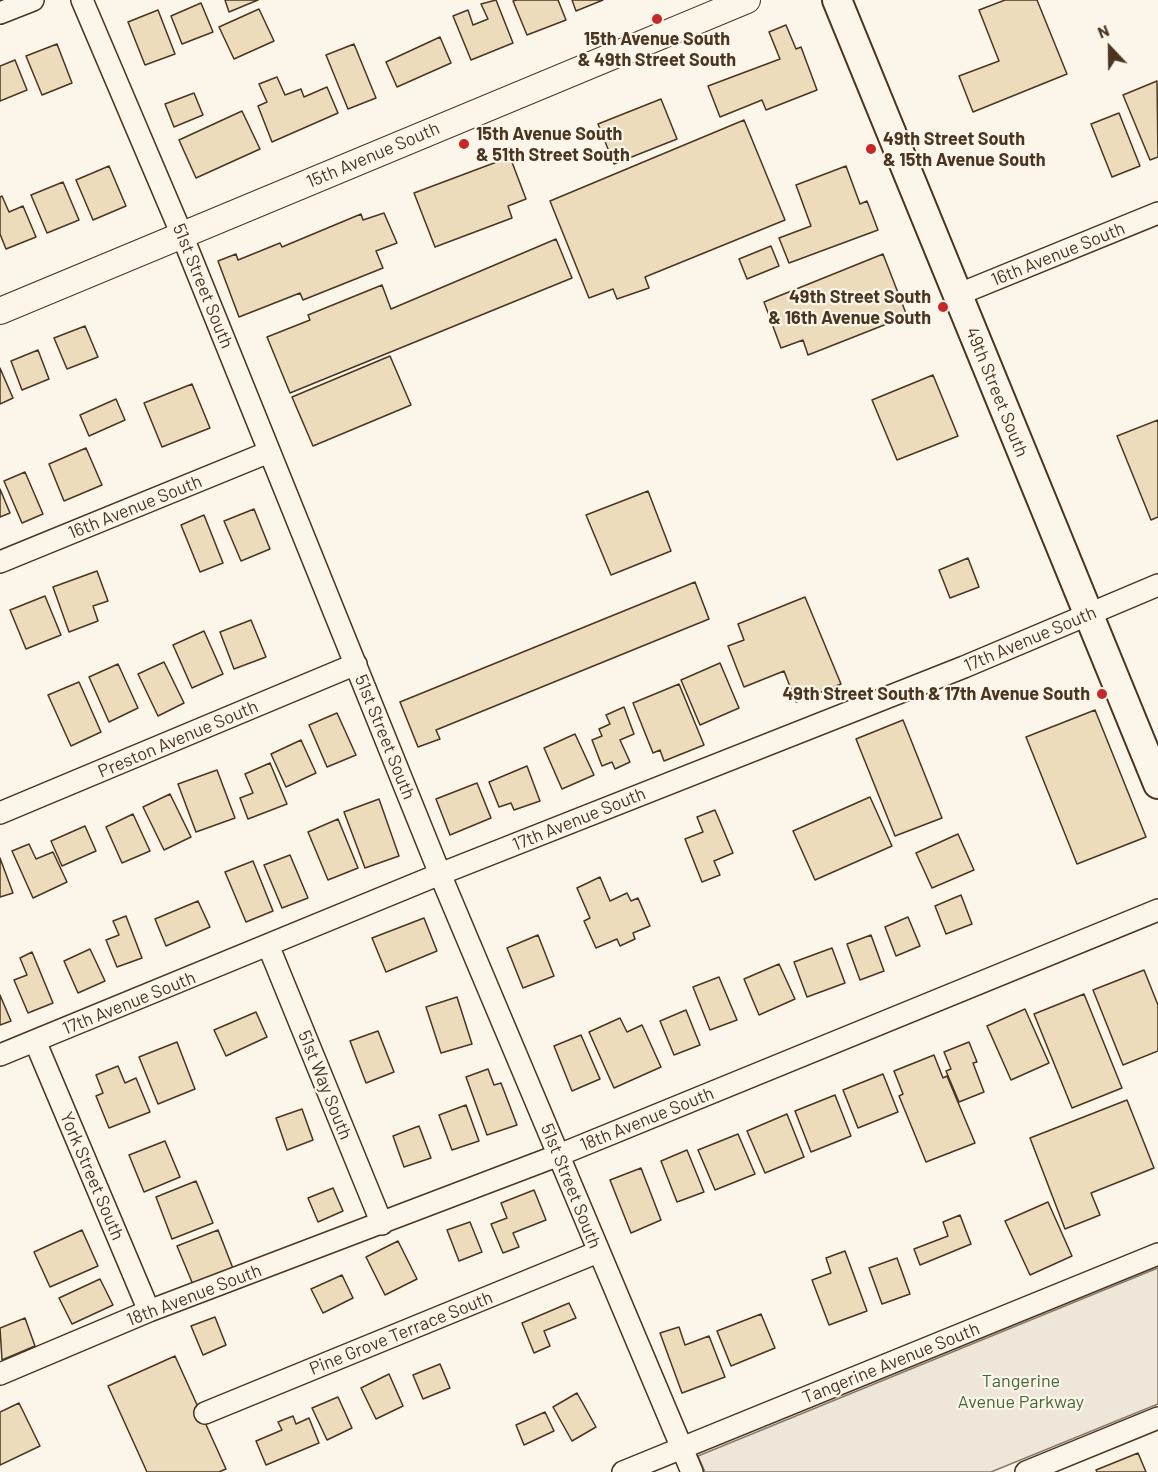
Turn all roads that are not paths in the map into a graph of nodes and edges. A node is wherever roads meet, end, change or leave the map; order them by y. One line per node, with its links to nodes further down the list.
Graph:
1 (33, 0): 5 (street)
2 (82, 0): 7 (street, 51st Street South)
3 (747, 0): 7 (street, 15th Avenue South)
4 (837, 0): 8 (main road, 49th Street South)
5 (0, 14)
6 (1158, 213): 8 (street, 16th Avenue South)
7 (183, 236): 9 (street, 15th Avenue South); 10 (street, 51st Street South)
8 (957, 295): 13 (main road, 49th Street South)
9 (0, 311)
10 (269, 452): 11 (street, 16th Avenue South); 14 (street, 51st Street South)
11 (0, 562)
12 (1158, 585): 13 (street, 17th Avenue South)
13 (1088, 614): 15 (main road, 49th Street South); 17 (street, 17th Avenue South)
14 (356, 664): 16 (street, Preston Avenue South); 17 (street, 51st Street South)
15 (1158, 784)
16 (0, 813)
17 (440, 874): 19 (street, 17th Avenue South); 22 (street, 51st Street South)
18 (1158, 910): 22 (street, 18th Avenue South)
19 (268, 945): 20 (street, 17th Avenue South); 23 (street, 51st Way South)
20 (35, 1041): 21 (street, 17th Avenue South); 26 (street, York Street South)
21 (0, 1055)
22 (559, 1155): 23 (street, 18th Avenue South); 24 (street, 51st Street South)
23 (382, 1224): 26 (street, 18th Avenue South)
24 (598, 1252): 28 (street, Pine Grove Terrace South); 30 (street, 51st Street South)
25 (1158, 1254): 30 (street, Tangerine Avenue South)
26 (149, 1311): 27 (street, 18th Avenue South)
27 (0, 1374)
28 (205, 1413)
29 (1158, 1418): 33 (street)
30 (682, 1448): 31 (street, Tangerine Avenue South); 32 (street, 51st Street South)
31 (623, 1472)
32 (692, 1472)
33 (1026, 1472)

